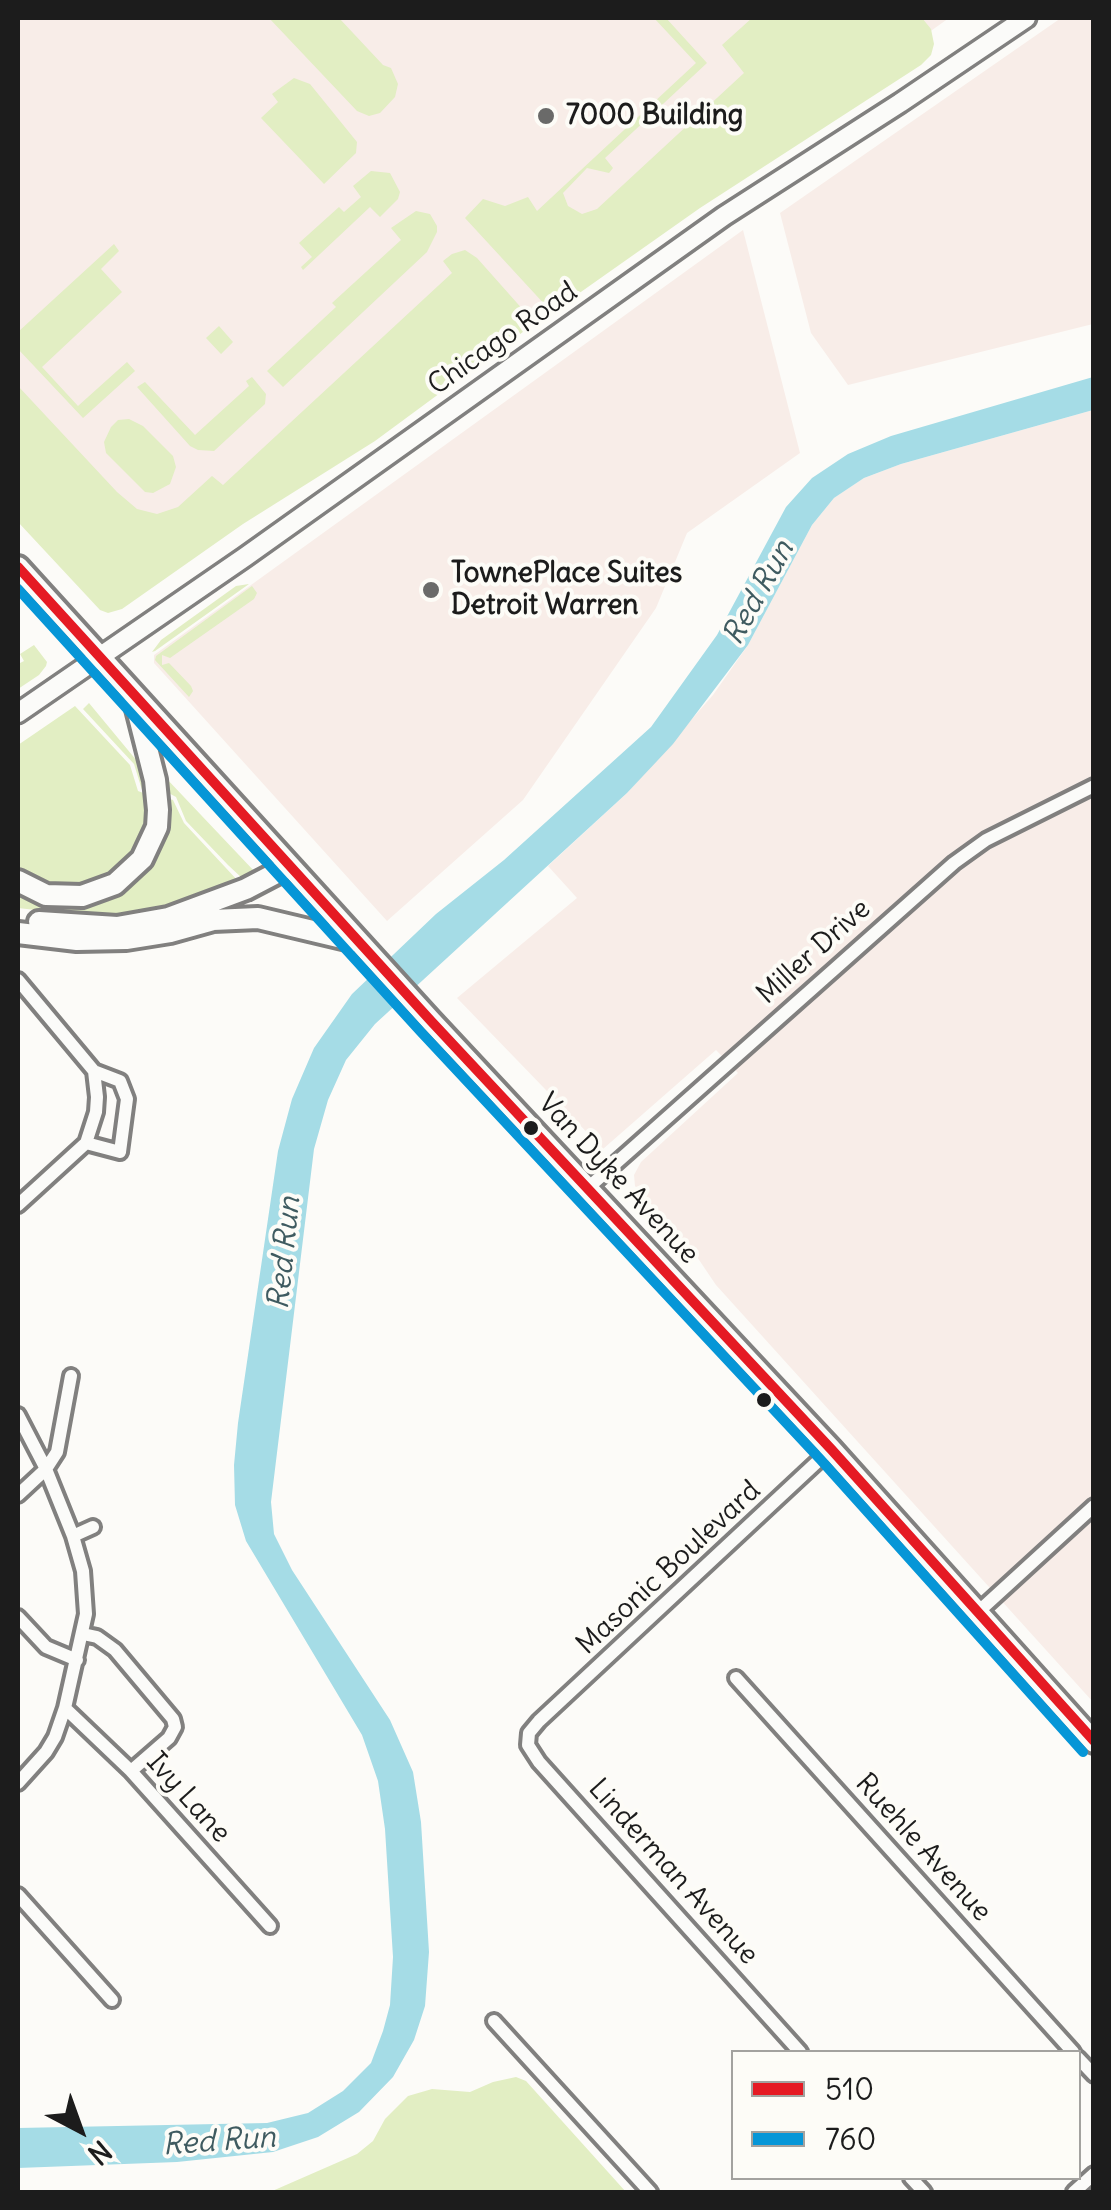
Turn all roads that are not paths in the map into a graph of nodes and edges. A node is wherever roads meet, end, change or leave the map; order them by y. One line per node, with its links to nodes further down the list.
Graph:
1 (1026, 18): 3 (main road, Chicago Road)
2 (18, 567): 3 (main road, Van Dyke Avenue)
3 (99, 658): 4 (main road, Van Dyke Avenue); 5 (main road, Chicago Road)
4 (134, 695): 7 (main road, Van Dyke Avenue); 8 (main road)
5 (18, 713)
6 (1094, 786): 15 (street, Miller Drive)
7 (290, 866): 9 (main road); 11 (main road, Van Dyke Avenue)
8 (18, 881)
9 (18, 920)
10 (18, 933): 11 (main road)
11 (359, 942): 15 (main road, Van Dyke Avenue)
12 (18, 980): 13 (street)
13 (94, 1071): 14 (street); 14 (street)
14 (86, 1142): 16 (street)
15 (589, 1186): 19 (main road, Van Dyke Avenue)
16 (18, 1206)
17 (71, 1376): 20 (street)
18 (18, 1416): 20 (street)
19 (831, 1450): 25 (main road, Van Dyke Avenue); 31 (street, Masonic Boulevard)
20 (46, 1469): 21 (street); 24 (street)
21 (18, 1494)
22 (1094, 1506): 25 (street)
23 (93, 1527): 24 (street)
24 (73, 1536): 27 (street)
25 (978, 1614): 32 (main road, Van Dyke Avenue)
26 (18, 1617): 28 (street)
27 (83, 1634): 28 (street); 33 (street)
28 (76, 1660): 30 (street)
29 (736, 1678): 40 (street, Ruehle Avenue)
30 (65, 1708): 33 (street, Ivy Lane); 34 (street)
31 (540, 1721): 39 (street, Linderman Avenue)
32 (1094, 1742)
33 (131, 1771): 36 (street, Ivy Lane)
34 (18, 1783)
35 (18, 1895): 37 (street)
36 (270, 1926)
37 (112, 2000)
38 (494, 2020): 42 (street)
39 (798, 2050)
40 (1071, 2050)
41 (1094, 2174): 43 (street)
42 (650, 2192)
43 (1074, 2192)

